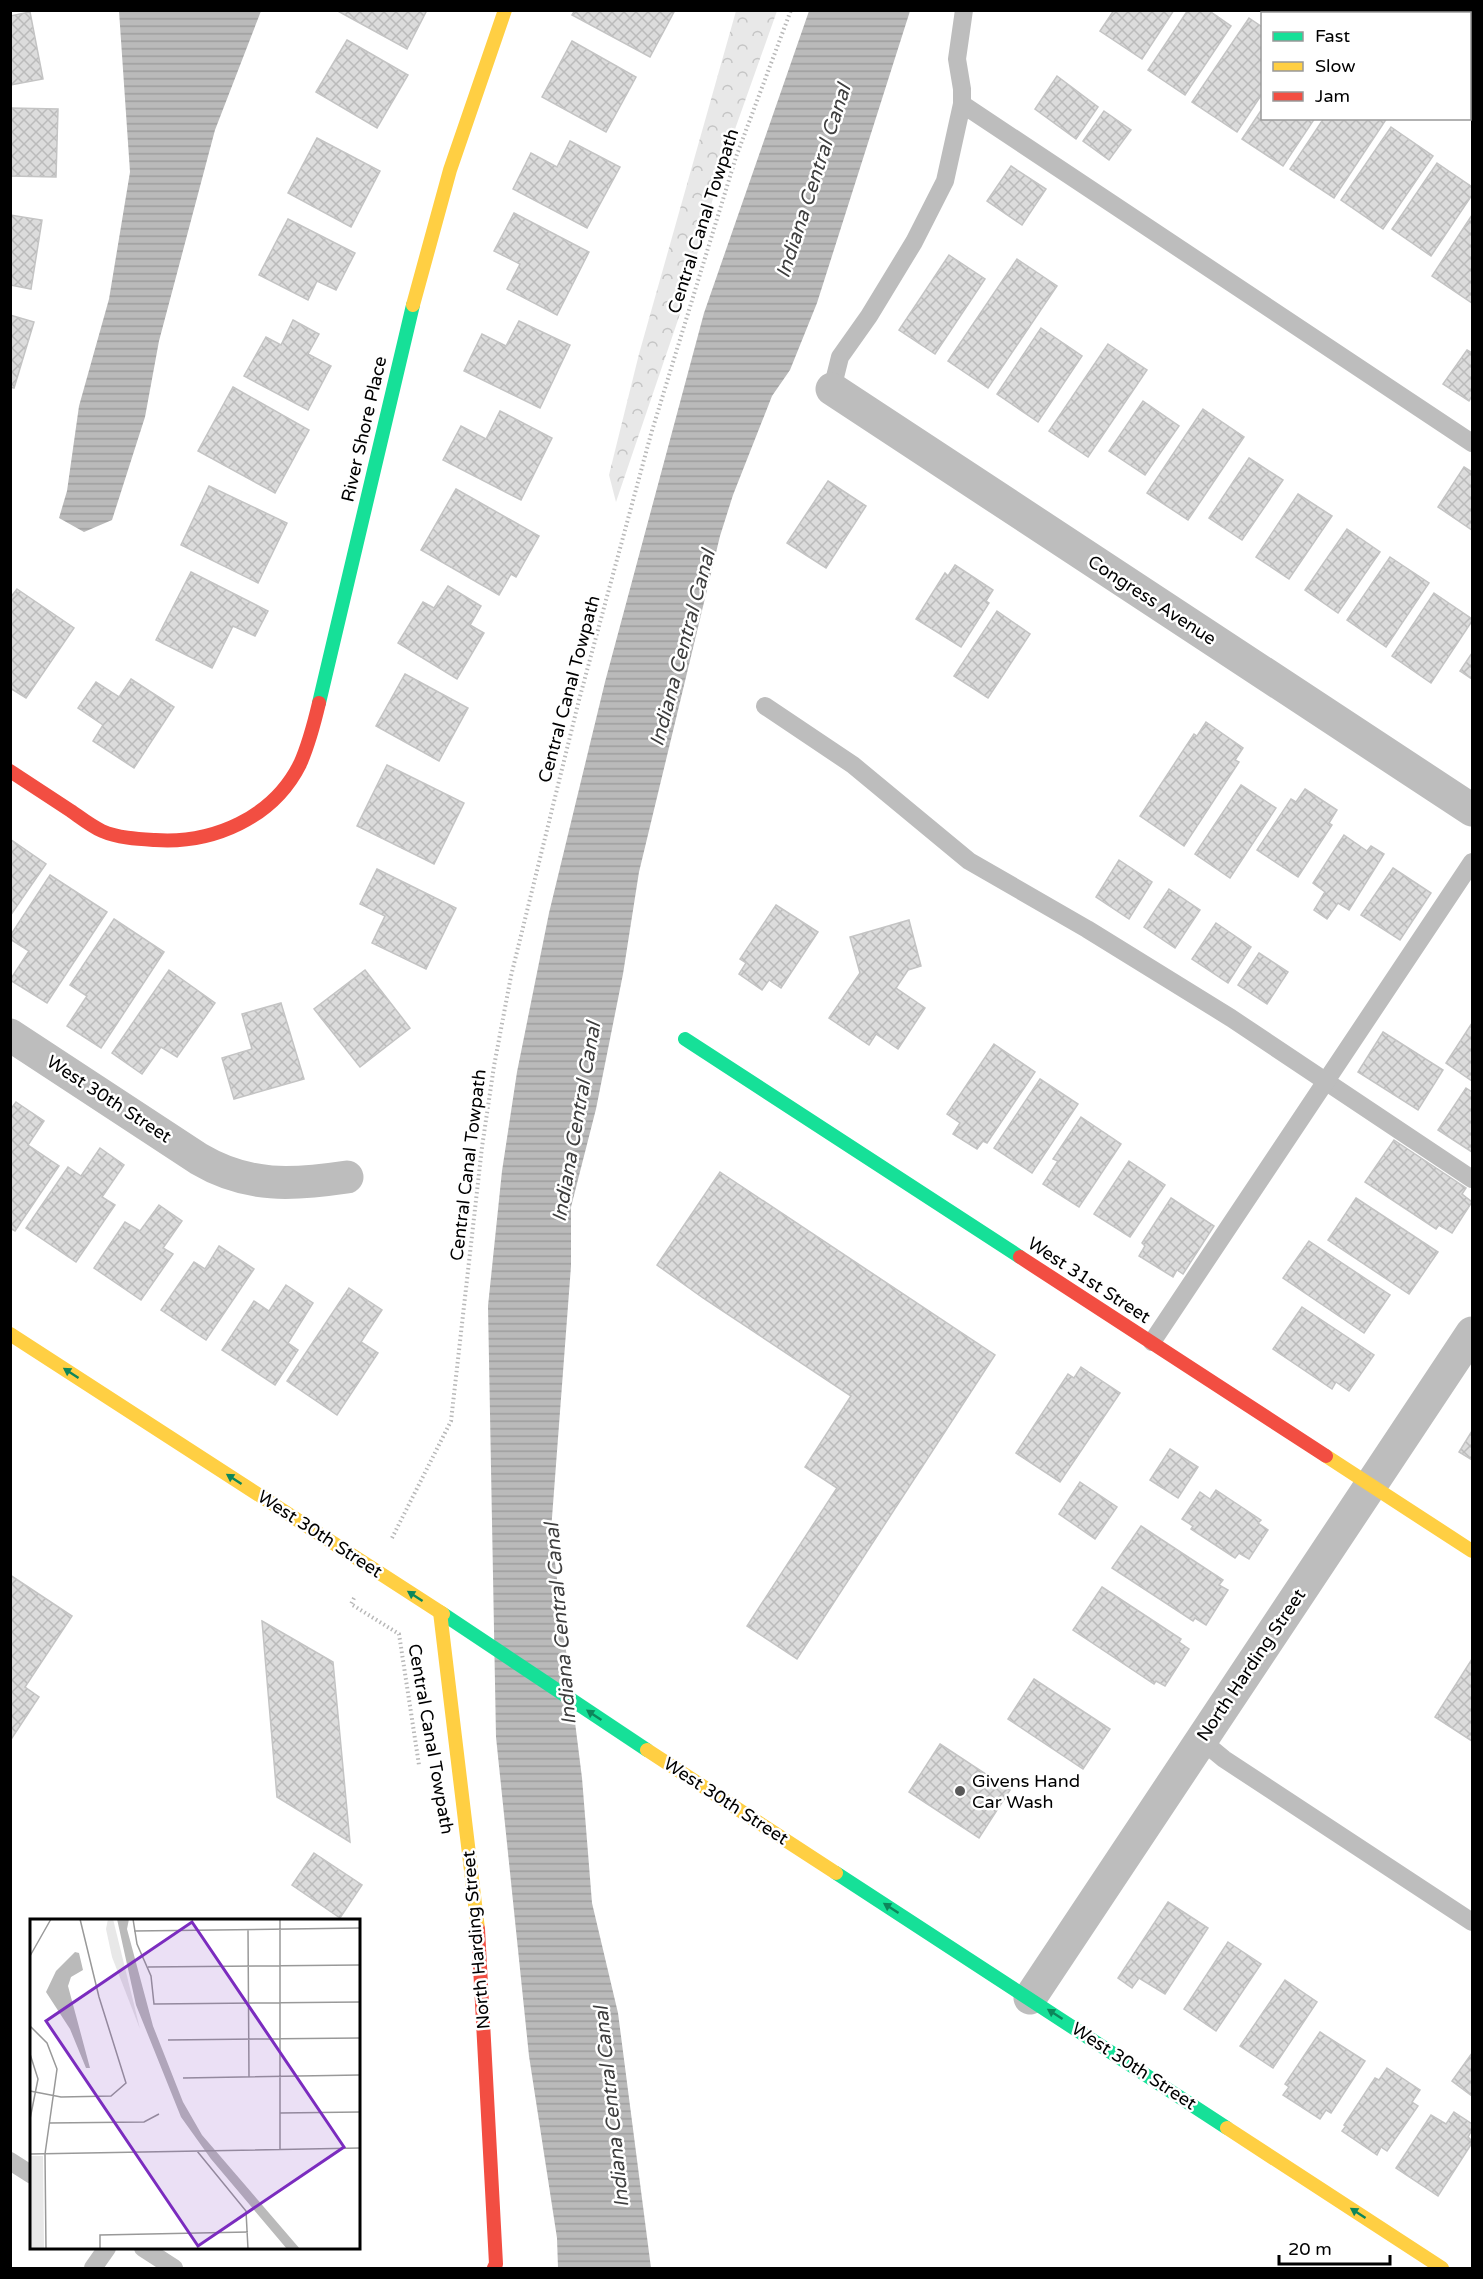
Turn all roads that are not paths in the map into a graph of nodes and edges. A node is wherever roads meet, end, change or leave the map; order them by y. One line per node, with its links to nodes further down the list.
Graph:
1 (505, 10): 7 (street, River Shore Place)
2 (964, 10): 3 (lane)
3 (962, 104): 4 (lane); 5 (lane)
4 (832, 389): 8 (street, Congress Avenue)
5 (1473, 443)
6 (765, 705): 12 (lane)
7 (10, 771)
8 (1473, 810)
9 (1473, 862): 12 (lane)
10 (10, 1035): 13 (street, West 30th Street)
11 (685, 1039): 17 (street, West 31st Street)
12 (1326, 1082): 14 (lane); 17 (lane)
13 (347, 1177)
14 (1473, 1179)
15 (1473, 1333): 18 (street, North Harding Street)
16 (10, 1334): 20 (street, West 30th Street, one-way to 16)
17 (1152, 1342): 18 (street, West 31st Street)
18 (1371, 1485): 19 (street, West 31st Street); 21 (street, North Harding Street)
19 (1473, 1551)
20 (440, 1612): 23 (street, West 30th Street, one-way to 20); 30 (street, North Harding Street)
21 (1201, 1740): 22 (lane); 23 (street, North Harding Street)
22 (1473, 1922)
23 (1030, 1998): 31 (street, West 30th Street, one-way to 23)
24 (10, 2161): 25 (lane)
25 (30, 2174)
26 (106, 2249): 28 (lane)
27 (146, 2249): 29 (lane)
28 (93, 2268)
29 (174, 2268)
30 (494, 2268)
31 (1442, 2268)

